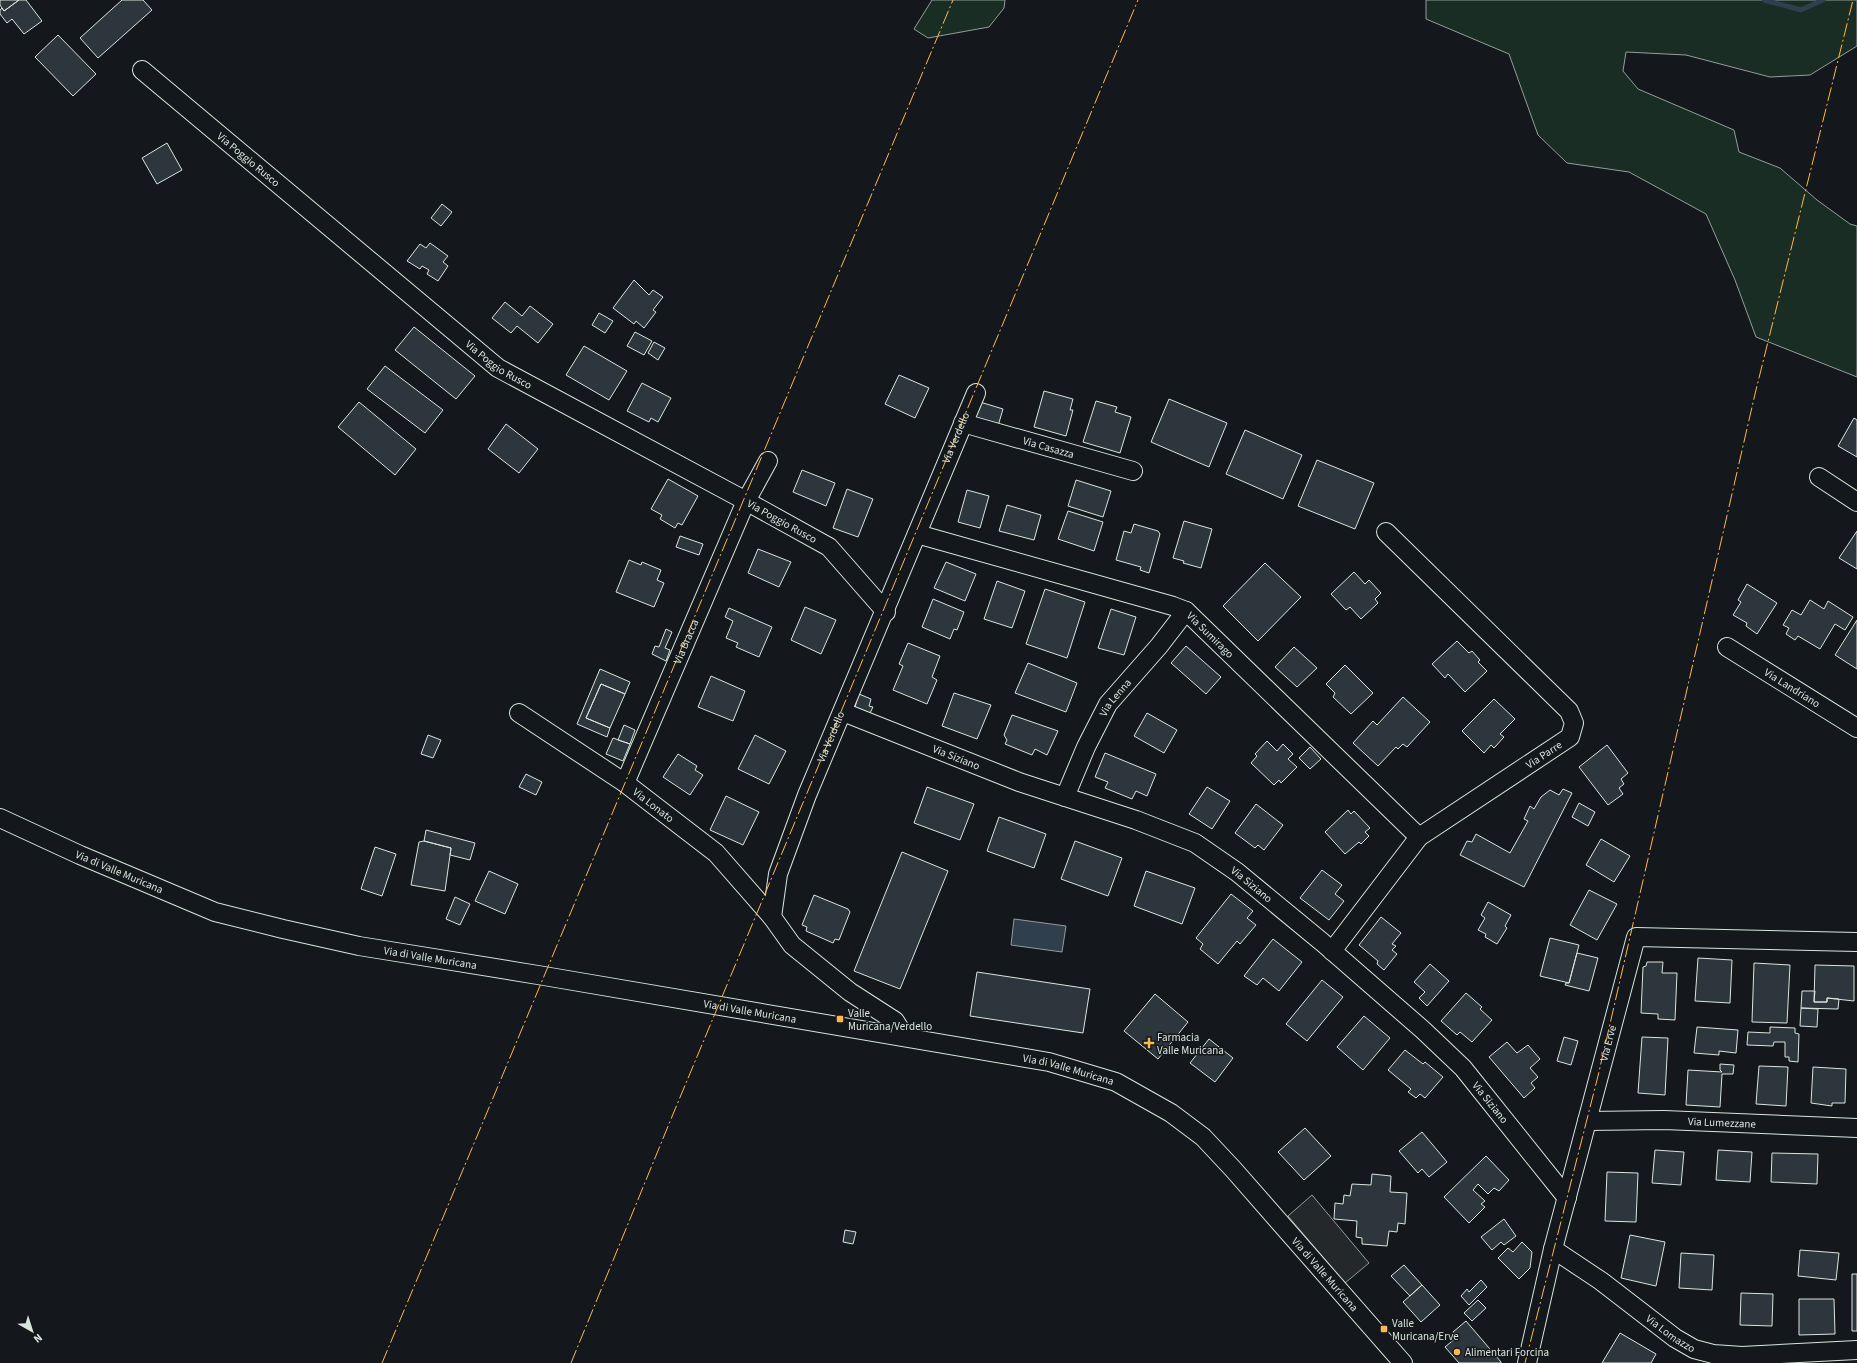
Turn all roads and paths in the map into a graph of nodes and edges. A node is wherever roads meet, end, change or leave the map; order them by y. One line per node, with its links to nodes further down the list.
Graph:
1 (142, 70): 7 (street, Via Poggio Rusco)
2 (976, 393): 3 (street, Via Verdello)
3 (963, 423): 5 (street, Via Casazza); 10 (street, Via Verdello)
4 (768, 462): 7 (street, Via Bracca)
5 (1133, 472)
6 (1819, 477): 8 (street)
7 (746, 500): 12 (street, Via Poggio Rusco); 17 (street, Via Bracca)
8 (1857, 502)
9 (1386, 532): 20 (street, Via Parre)
10 (916, 534): 11 (street, Via Sumirago); 12 (street, Via Verdello)
11 (1186, 611): 18 (street, Via Lenna); 20 (street, Via Sumirago)
12 (886, 612): 14 (street, Via Verdello)
13 (1727, 647): 16 (street, Via Landriano)
14 (843, 712): 18 (street, Via Siziano); 21 (street, Via Verdello)
15 (519, 713): 17 (street, Via Lonato)
16 (1857, 728)
17 (625, 783): 21 (street, Via Lonato)
18 (1065, 797): 23 (street, Via Siziano)
19 (0, 818): 24 (street, Via di Valle Muricana)
20 (1419, 837): 23 (street, Via Parre)
21 (772, 916): 24 (street)
22 (1857, 942): 25 (street, Via Erve)
23 (1332, 951): 27 (street, Via Siziano)
24 (905, 1037): 30 (street, Via di Valle Muricana)
25 (1587, 1121): 26 (street, Via Lumezzane); 27 (street, Via Erve)
26 (1857, 1128)
27 (1567, 1198): 28 (street, Via Erve)
28 (1553, 1249): 29 (street, Via Lomazzo); 31 (street, Via Erve)
29 (1857, 1350)
30 (1403, 1363)
31 (1527, 1363)

